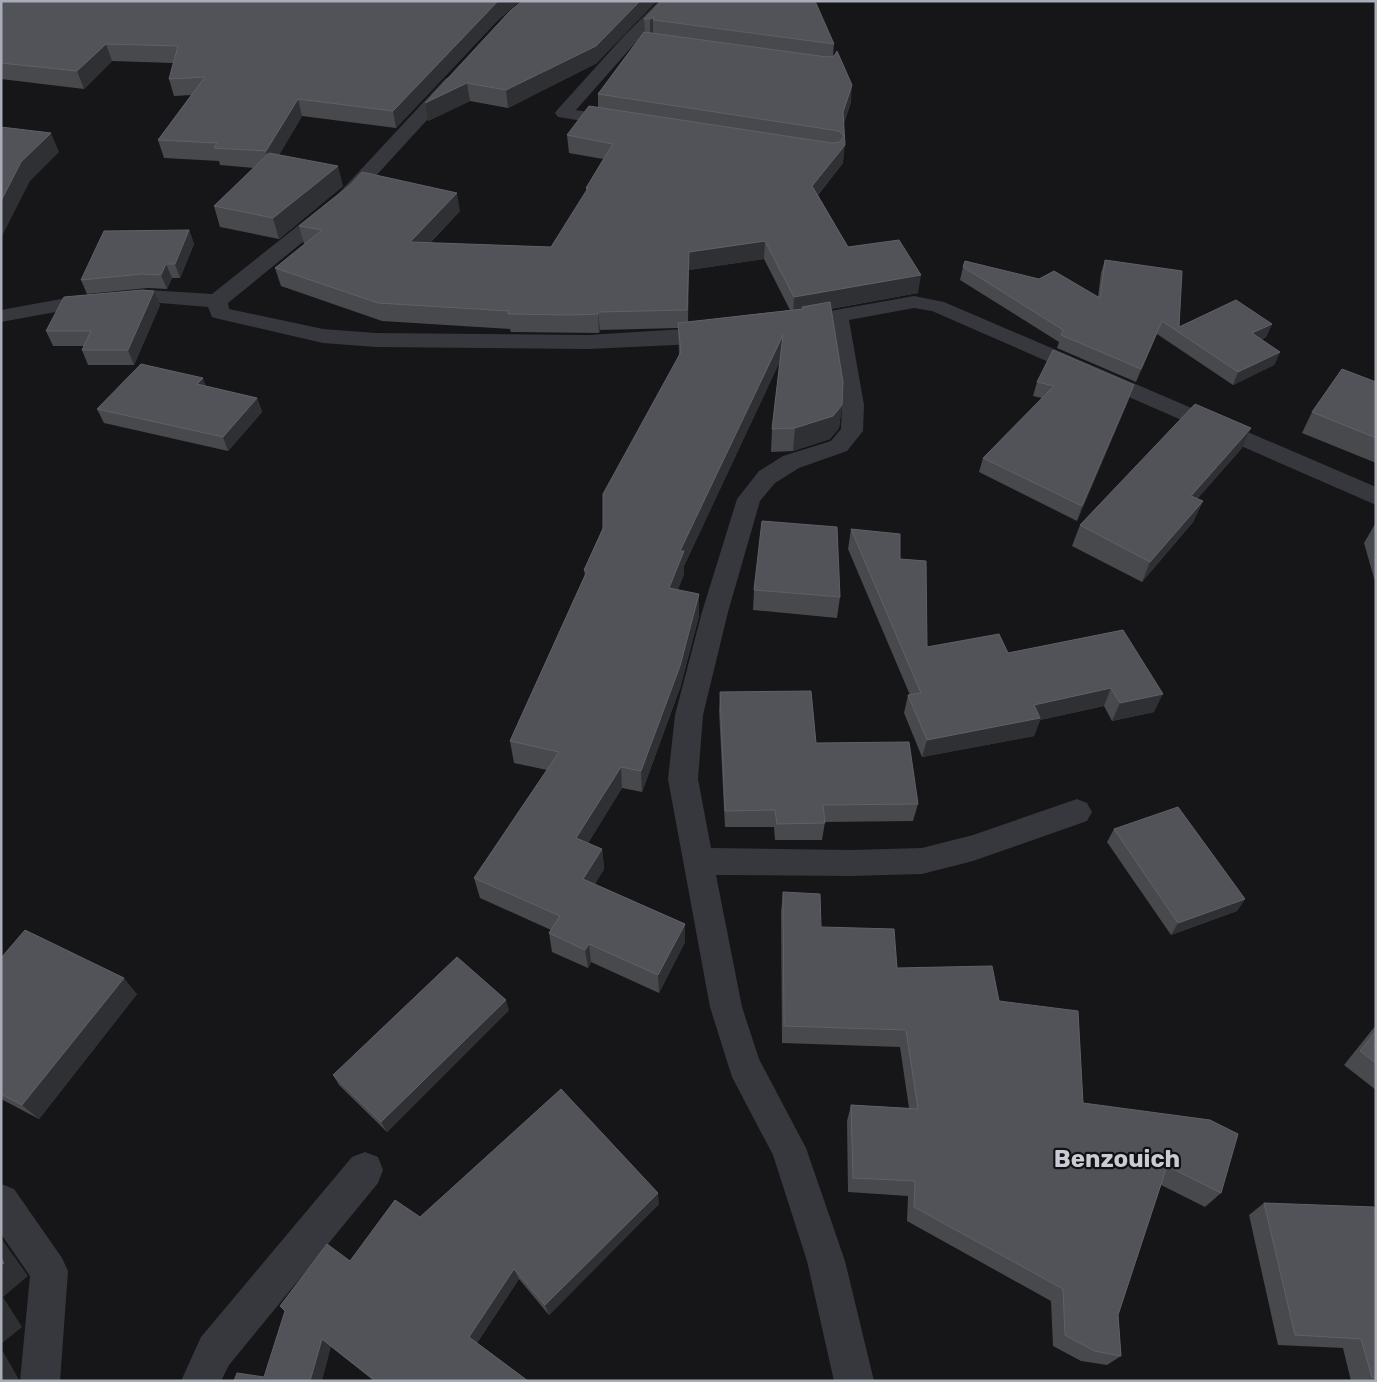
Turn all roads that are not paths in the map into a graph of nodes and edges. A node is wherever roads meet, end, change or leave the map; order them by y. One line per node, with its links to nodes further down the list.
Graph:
1 (668, 1): 2 (street)
2 (629, 40): 3 (street); 5 (street)
3 (649, 43)
4 (466, 68): 6 (street)
5 (634, 124)
6 (217, 301): 8 (street); 10 (street)
7 (838, 315): 9 (street); 11 (street); 13 (street)
8 (1, 316)
9 (780, 325)
10 (732, 332)
11 (1376, 497)
12 (1077, 812): 13 (street)
13 (699, 861): 18 (street)
14 (365, 1170): 17 (street)
15 (1, 1202): 16 (street)
16 (40, 1381)
17 (201, 1381)
18 (854, 1381)

